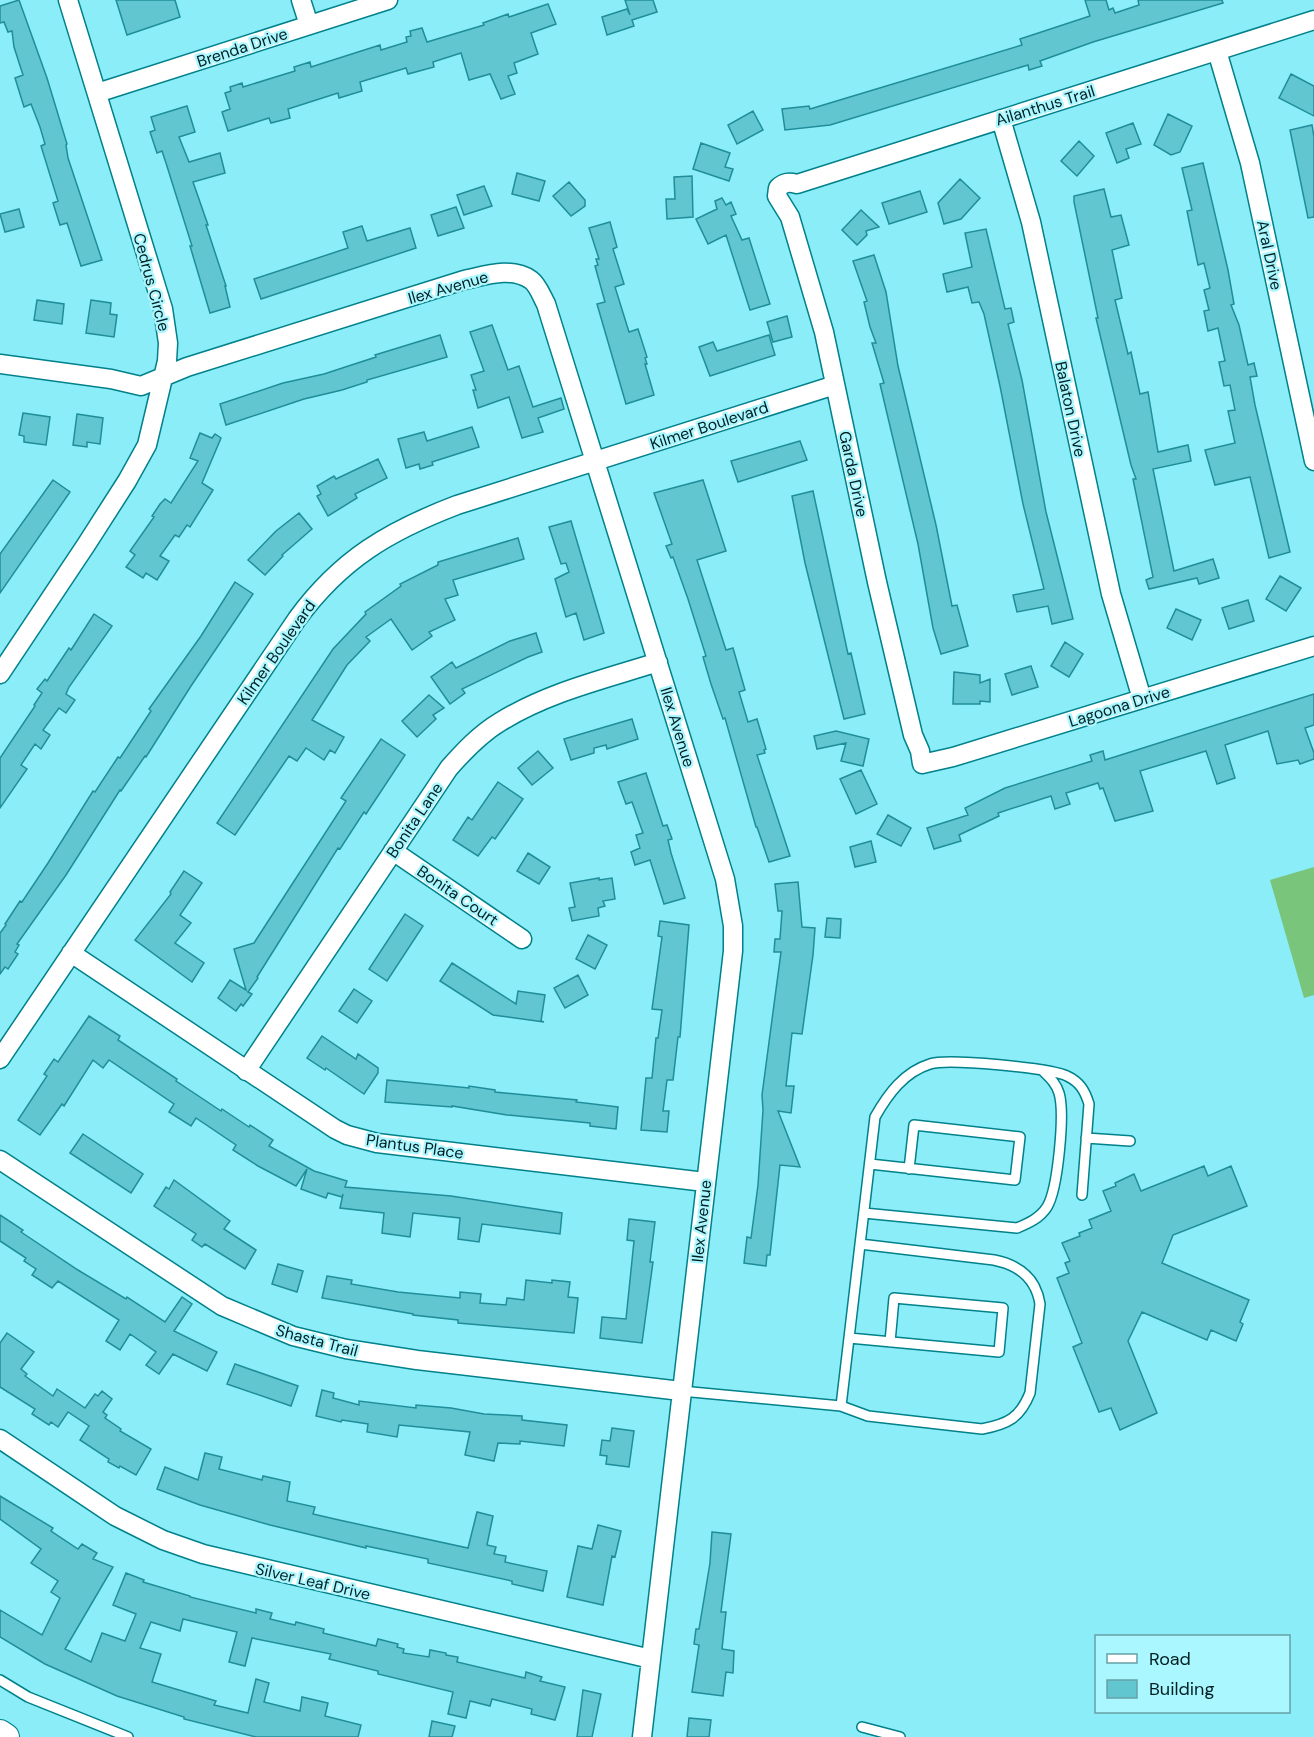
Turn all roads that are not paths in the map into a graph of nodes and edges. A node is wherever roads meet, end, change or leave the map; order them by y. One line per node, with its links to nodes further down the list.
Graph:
1 (68, 0): 7 (street, Cedrus Circle)
2 (301, 0): 5 (street)
3 (388, 0): 5 (street, Brenda Drive)
4 (1314, 20): 6 (street, Ailanthus Trail)
5 (309, 25): 7 (street, Brenda Drive)
6 (1216, 51): 8 (street, Ailanthus Trail); 14 (street, Aral Drive)
7 (96, 93): 11 (street, Cedrus Circle)
8 (1001, 118): 9 (street, Ailanthus Trail); 18 (street, Balaton Drive)
9 (778, 188): 12 (street, Garda Drive)
10 (0, 364): 11 (street, Ilex Avenue)
11 (163, 377): 13 (street, Ilex Avenue); 17 (street, Cedrus Circle)
12 (835, 385): 13 (street, Kilmer Boulevard); 19 (street, Garda Drive)
13 (596, 461): 16 (street, Ilex Avenue); 22 (street, Kilmer Boulevard)
14 (1314, 461)
15 (1314, 646): 18 (street, Lagoona Drive)
16 (658, 662): 20 (street, Bonita Lane); 31 (street, Ilex Avenue)
17 (0, 674)
18 (1142, 699): 19 (street, Lagoona Drive)
19 (922, 764)
20 (393, 851): 21 (street, Bonita Court); 25 (street, Bonita Lane)
21 (522, 939)
22 (71, 953): 23 (street, Kilmer Boulevard); 25 (street, Plantus Place)
23 (0, 1059)
24 (1042, 1070): 26 (lane); 29 (lane); 33 (lane)
25 (246, 1071): 31 (street, Plantus Place)
26 (1086, 1138): 27 (lane); 32 (lane)
27 (1130, 1141)
28 (0, 1160): 37 (street, Shasta Trail)
29 (870, 1164): 30 (lane); 33 (lane)
30 (909, 1169): 30 (lane)
31 (705, 1182): 37 (street, Ilex Avenue)
32 (1082, 1195)
33 (864, 1213): 34 (lane)
34 (860, 1244): 35 (lane); 38 (lane)
35 (849, 1338): 36 (lane); 38 (lane)
36 (890, 1342): 36 (lane)
37 (681, 1391): 38 (lane); 40 (street, Ilex Avenue)
38 (841, 1406)
39 (0, 1439): 40 (street, Silver Leaf Drive)
40 (651, 1659): 46 (street, Ilex Avenue)
41 (0, 1680): 45 (lane)
42 (862, 1727): 47 (lane)
43 (0, 1733): 44 (main road)
44 (6, 1737)
45 (128, 1737)
46 (642, 1737)
47 (900, 1737)

